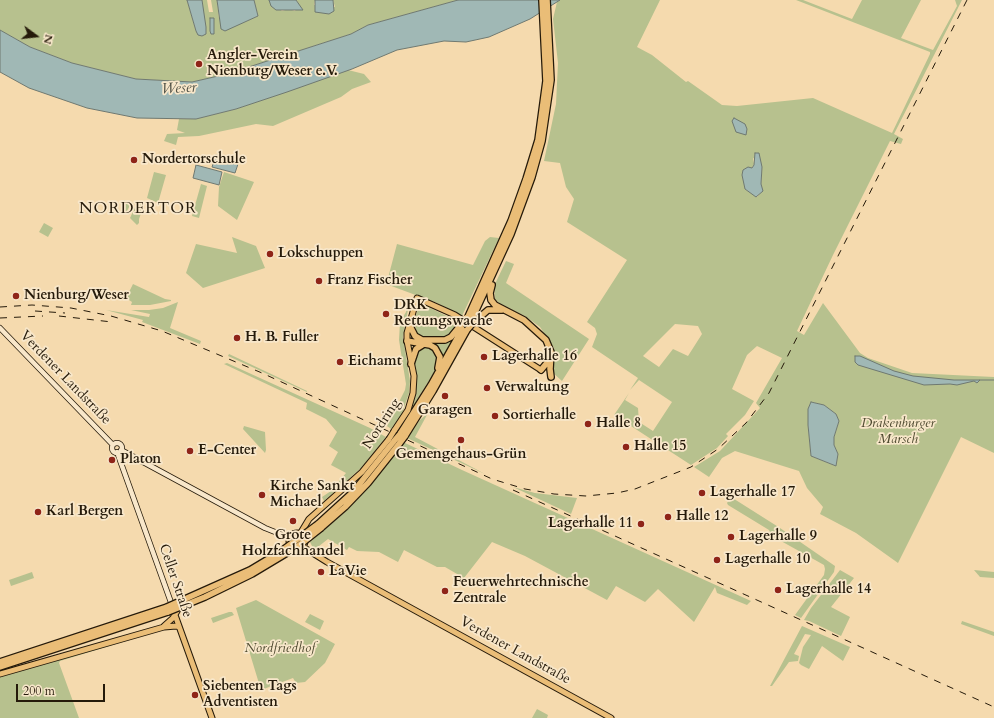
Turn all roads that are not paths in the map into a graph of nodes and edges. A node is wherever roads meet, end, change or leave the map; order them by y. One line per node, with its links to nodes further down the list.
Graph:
1 (542, 0): 3 (highway)
2 (547, 0): 3 (highway)
3 (490, 279): 4 (highway); 5 (highway); 5 (highway)
4 (508, 312): 5 (highway); 11 (highway)
5 (469, 320): 7 (highway, bridge); 7 (highway, bridge)
6 (409, 324): 9 (main road, Nordring); 10 (highway); 13 (main road, Nordring)
7 (464, 327): 10 (highway); 15 (highway); 16 (highway)
8 (0, 328): 18 (main road, Verdener Landstraße)
9 (407, 341): 10 (highway); 12 (main road, Nordring)
10 (424, 342): 12 (highway); 15 (highway)
11 (551, 358): 13 (highway); 14 (highway)
12 (411, 364): 16 (main road, Nordring)
13 (541, 370)
14 (551, 377)
15 (431, 385): 16 (highway)
16 (400, 434): 17 (highway, bridge); 17 (main road, Nordring, bridge)
17 (394, 441): 20 (main road, Nordring); 24 (highway, bridge)
18 (113, 445): 19 (main road, Celler Straße); 19 (main road)
19 (119, 451): 21 (main road); 25 (main road, Celler Straße)
20 (300, 534): 21 (main road); 23 (main road)
21 (290, 538): 22 (main road)
22 (292, 547): 23 (main road); 25 (main road)
23 (303, 547): 32 (main road, Verdener Landstraße)
24 (168, 609): 28 (highway); 29 (highway)
25 (175, 615): 26 (main road); 27 (main road, Celler Straße)
26 (164, 627): 27 (main road); 30 (main road)
27 (179, 627): 31 (main road, Celler Straße)
28 (0, 662)
29 (0, 667)
30 (0, 674)
31 (212, 718)
32 (611, 718)

